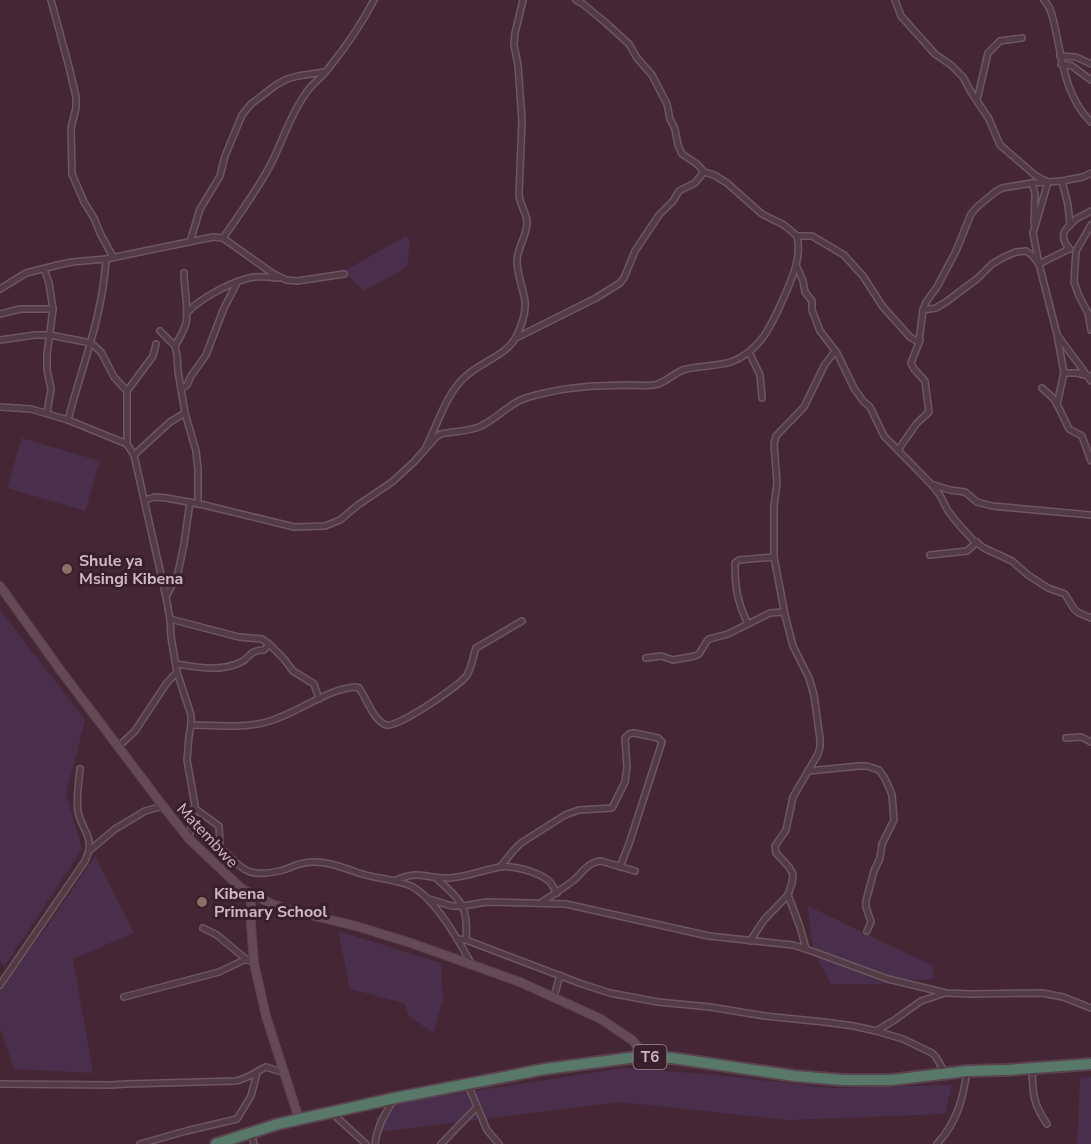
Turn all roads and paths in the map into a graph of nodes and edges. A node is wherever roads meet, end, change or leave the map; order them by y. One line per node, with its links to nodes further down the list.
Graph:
1 (51, 0): 29 (street)
2 (374, 0): 11 (street)
3 (523, 0): 47 (street)
4 (576, 0): 15 (street)
5 (896, 0): 13 (street)
6 (1044, 0): 8 (street)
7 (1022, 38): 13 (street)
8 (1060, 56): 9 (street); 10 (street)
9 (1061, 64): 12 (street); 14 (street)
10 (1091, 64)
11 (326, 71): 25 (street); 26 (street)
12 (1091, 80)
13 (977, 100): 18 (street)
14 (1091, 122)
15 (704, 172): 24 (street); 47 (street)
16 (1091, 173): 17 (street)
17 (1062, 181): 18 (street); 21 (street)
18 (1048, 182): 19 (street); 23 (street)
19 (1032, 183): 23 (street); 39 (street)
20 (1091, 211): 21 (street)
21 (1070, 225): 27 (street)
22 (1091, 225): 28 (street)
23 (1033, 233): 30 (street)
24 (797, 236): 31 (street); 49 (street)
25 (223, 238): 26 (street); 35 (street)
26 (190, 242): 29 (street)
27 (1069, 249): 28 (street); 30 (street)
28 (1076, 251): 42 (street)
29 (110, 258): 32 (street); 50 (street)
30 (1039, 264): 39 (street); 45 (street)
31 (796, 267): 53 (street); 54 (street)
32 (44, 269): 37 (street); 38 (street)
33 (184, 273): 40 (street)
34 (344, 274): 35 (street)
35 (286, 280): 36 (street)
36 (237, 283): 40 (street); 58 (street)
37 (0, 289)
38 (53, 309): 41 (street); 46 (street)
39 (923, 310): 49 (street)
40 (187, 313): 52 (street)
41 (0, 314)
42 (1090, 318): 43 (street)
43 (1091, 330)
44 (160, 331): 52 (street)
45 (1057, 334): 55 (street); 56 (street)
46 (50, 335): 48 (street); 50 (street); 63 (street)
47 (516, 338): 68 (street)
48 (0, 340)
49 (920, 340): 67 (street)
50 (91, 343): 59 (street); 65 (street)
51 (156, 344): 59 (street)
52 (175, 346): 58 (street)
53 (835, 351): 67 (street); 78 (street)
54 (749, 352): 60 (street); 68 (street)
55 (1064, 373): 56 (street); 61 (street)
56 (1090, 379)
57 (1042, 388): 61 (street)
58 (181, 389): 64 (street)
59 (127, 392): 66 (street)
60 (762, 398)
61 (1057, 404): 70 (street)
62 (0, 407): 63 (street)
63 (47, 413): 65 (street)
64 (185, 413): 69 (street); 74 (street)
65 (68, 420): 66 (street)
66 (127, 444): 69 (street)
67 (898, 450): 71 (street)
68 (422, 454): 74 (street)
69 (134, 455): 72 (street)
70 (1091, 461)
71 (932, 485): 75 (street); 76 (street)
72 (145, 500): 73 (street); 80 (street)
73 (190, 502): 74 (street); 80 (street)
74 (198, 504)
75 (1091, 515)
76 (977, 542): 77 (street); 82 (street)
77 (930, 555)
78 (774, 557): 81 (street); 85 (street)
79 (0, 586): 94 (main road, Matembwe)
80 (166, 597): 83 (street)
81 (784, 612): 85 (street); 96 (street)
82 (1091, 618)
83 (170, 619): 86 (street); 88 (street)
84 (522, 621): 90 (street)
85 (748, 624): 87 (street)
86 (269, 644): 88 (street); 90 (street)
87 (646, 658)
88 (176, 664): 89 (street)
89 (177, 672): 91 (street); 94 (street)
90 (319, 699): 91 (street)
91 (191, 724): 98 (street)
92 (1066, 738): 93 (street)
93 (1091, 742)
94 (118, 747): 97 (main road, Matembwe)
95 (80, 769): 100 (street)
96 (808, 771): 108 (street); 113 (street)
97 (163, 806): 99 (main road, Matembwe); 100 (street)
98 (194, 808): 99 (street); 105 (street)
99 (189, 839): 107 (main road, Matembwe)
100 (90, 850): 121 (street)
101 (501, 866): 102 (street); 104 (street); 106 (street)
102 (620, 867): 103 (street); 106 (street)
103 (635, 871)
104 (436, 878): 105 (street); 111 (street)
105 (395, 881): 109 (street)
106 (556, 892): 110 (street)
107 (251, 894): 118 (main road); 119 (main road, Matembwe)
108 (788, 895): 116 (street); 117 (street)
109 (429, 899): 111 (street); 114 (street)
110 (541, 903): 111 (street); 116 (street)
111 (463, 906): 115 (street)
112 (202, 928): 118 (street)
113 (867, 931)
114 (458, 939): 115 (street); 119 (street)
115 (466, 940): 120 (street)
116 (750, 940): 117 (street)
117 (806, 949): 122 (street)
118 (251, 962): 123 (street); 132 (main road)
119 (472, 965): 124 (main road, Matembwe)
120 (560, 975): 124 (street); 126 (street)
121 (0, 985)
122 (946, 993): 125 (street); 126 (street)
123 (124, 997)
124 (554, 997): 127 (main road, Matembwe)
125 (1091, 1008)
126 (876, 1031): 133 (street)
127 (647, 1057): 133 (highway, T6); 135 (highway, T6)
128 (1091, 1064): 129 (highway, T6)
129 (1032, 1068): 130 (highway, T6); 140 (street)
130 (967, 1071): 133 (highway, T6); 149 (street)
131 (257, 1073): 132 (street); 134 (street); 142 (street)
132 (285, 1073): 139 (main road)
133 (945, 1074)
134 (0, 1084)
135 (467, 1084): 136 (highway, T6); 137 (street)
136 (395, 1098): 138 (highway, T6); 146 (street)
137 (477, 1107): 147 (street); 148 (street)
138 (332, 1113): 139 (highway, T6); 145 (street)
139 (299, 1119): 141 (highway, T6)
140 (1047, 1124)
141 (251, 1132): 143 (highway, T6); 144 (street)
142 (140, 1144)
143 (216, 1144)
144 (254, 1144)
145 (366, 1144)
146 (375, 1144)
147 (441, 1144)
148 (499, 1144)
149 (938, 1144)

